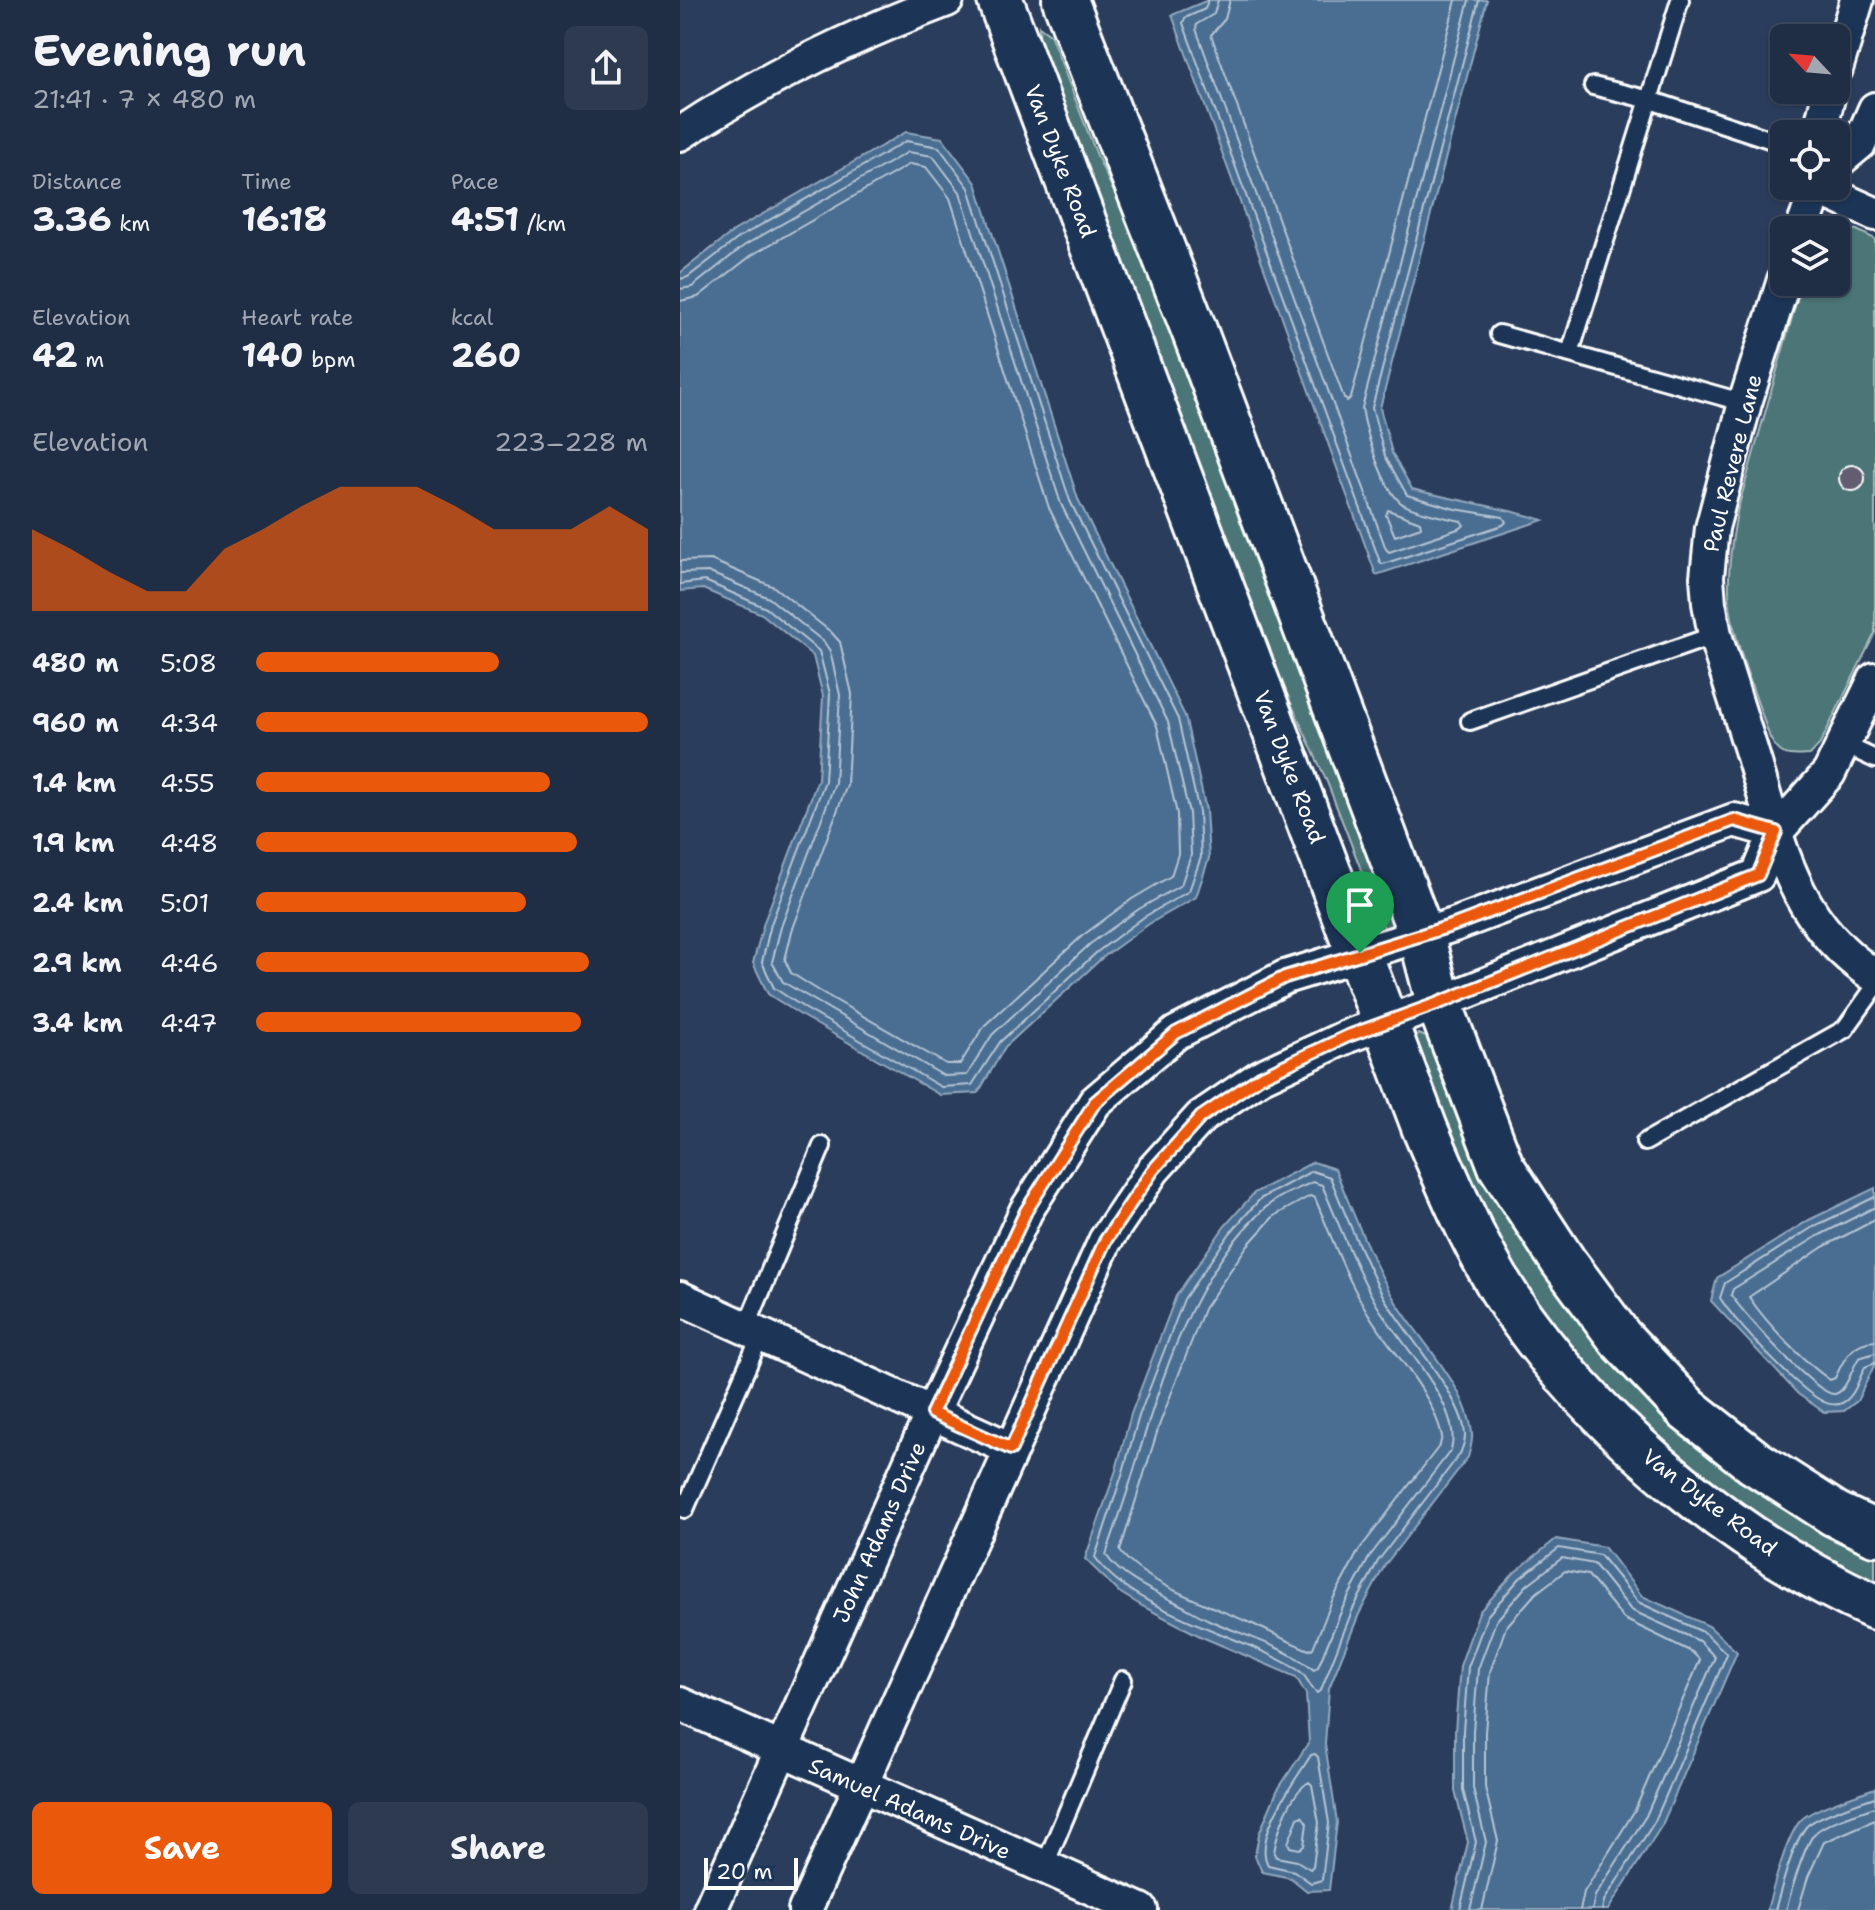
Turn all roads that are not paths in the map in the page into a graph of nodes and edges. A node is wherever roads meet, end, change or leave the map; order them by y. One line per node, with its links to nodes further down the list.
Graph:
1 (947, 0): 10 (street)
2 (1000, 0): 26 (street, Van Dyke Road)
3 (1065, 0): 25 (street)
4 (1680, 0): 8 (lane)
5 (1857, 0): 6 (street)
6 (1850, 24)
7 (1593, 86): 8 (lane)
8 (1650, 100): 11 (lane); 17 (lane)
9 (1875, 109): 12 (street)
10 (680, 134)
11 (1770, 139)
12 (1850, 153)
13 (1850, 197): 14 (street)
14 (1875, 214)
15 (1779, 296): 18 (street, Paul Revere Lane)
16 (1499, 334): 17 (lane)
17 (1570, 353): 18 (lane)
18 (1745, 403): 19 (street, Paul Revere Lane)
19 (1715, 635): 21 (lane); 24 (street, Paul Revere Lane)
20 (1875, 679): 22 (street)
21 (1470, 721)
22 (1845, 745): 23 (lane); 24 (street)
23 (1875, 759)
24 (1776, 832): 25 (street, John Adams Drive); 27 (street, Paul Revere Lane); 29 (street)
25 (1421, 934): 26 (street, John Adams Drive); 29 (street)
26 (1360, 953): 30 (street, Van Dyke Road); 35 (street, John Adams Drive)
27 (1875, 976)
28 (1875, 987): 31 (lane)
29 (1439, 1003): 30 (street); 38 (street)
30 (1387, 1023): 36 (street); 39 (street, Van Dyke Road)
31 (1645, 1142)
32 (822, 1146): 34 (lane)
33 (680, 1298): 34 (street)
34 (753, 1331): 35 (street); 37 (lane)
35 (932, 1413): 36 (street); 42 (street, John Adams Drive)
36 (1011, 1449): 43 (street)
37 (682, 1512)
38 (1875, 1533)
39 (1875, 1607)
40 (1123, 1680): 44 (lane)
41 (680, 1704): 42 (street, Samuel Adams Drive)
42 (782, 1751): 43 (street, Samuel Adams Drive); 45 (street, John Adams Drive)
43 (859, 1785): 44 (street, Samuel Adams Drive); 46 (street)
44 (1044, 1867): 47 (street, Samuel Adams Drive)
45 (710, 1910)
46 (805, 1910)
47 (1141, 1910)

